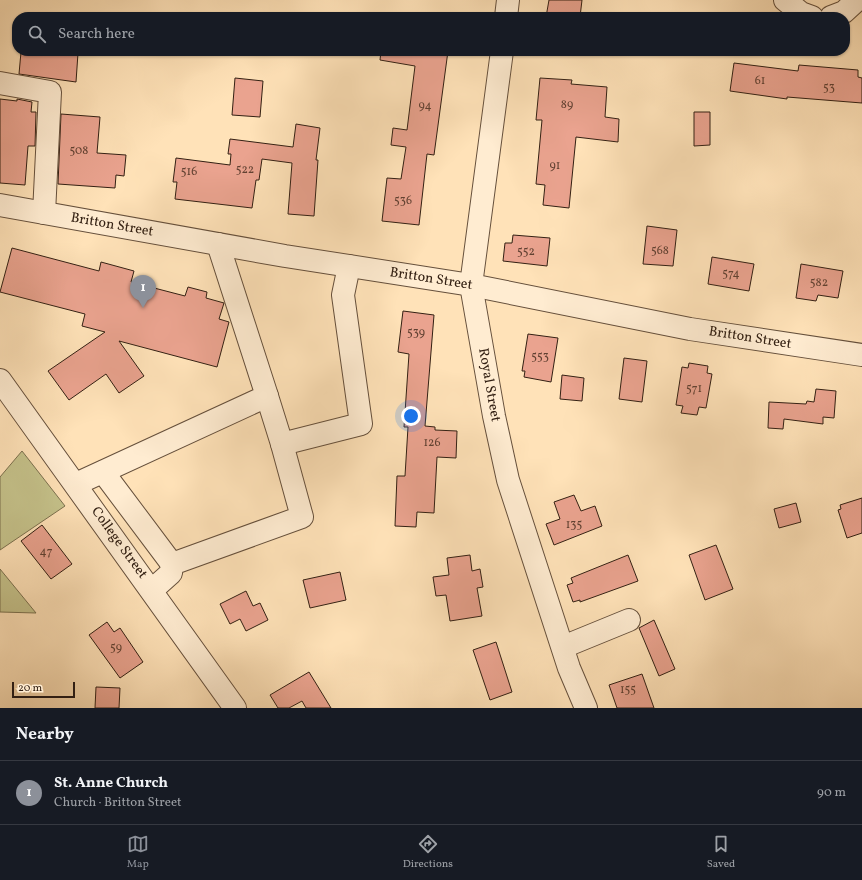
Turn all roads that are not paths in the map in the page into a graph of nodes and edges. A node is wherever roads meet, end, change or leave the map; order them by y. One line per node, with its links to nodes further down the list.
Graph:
1 (508, 0): 4 (street)
2 (785, 0): 5 (street)
3 (857, 0): 6 (street)
4 (507, 12)
5 (799, 12)
6 (844, 12)
7 (501, 56): 13 (street, Royal Street)
8 (0, 83): 10 (street)
9 (0, 205): 10 (street, Britton Street)
10 (44, 213): 11 (street, Britton Street)
11 (218, 244): 12 (street, Britton Street); 16 (street)
12 (349, 266): 13 (street, Britton Street); 17 (street)
13 (472, 285): 14 (street, Britton Street); 23 (street, Royal Street)
14 (862, 355)
15 (0, 380): 19 (street, College Street)
16 (267, 396): 17 (street); 18 (street)
17 (282, 444): 20 (street)
18 (103, 472): 19 (street); 20 (street)
19 (76, 484): 21 (street, College Street)
20 (172, 564): 21 (street)
21 (152, 590): 24 (street, College Street)
22 (629, 620): 23 (street)
23 (563, 647): 25 (street, Royal Street)
24 (235, 708)
25 (586, 708)

